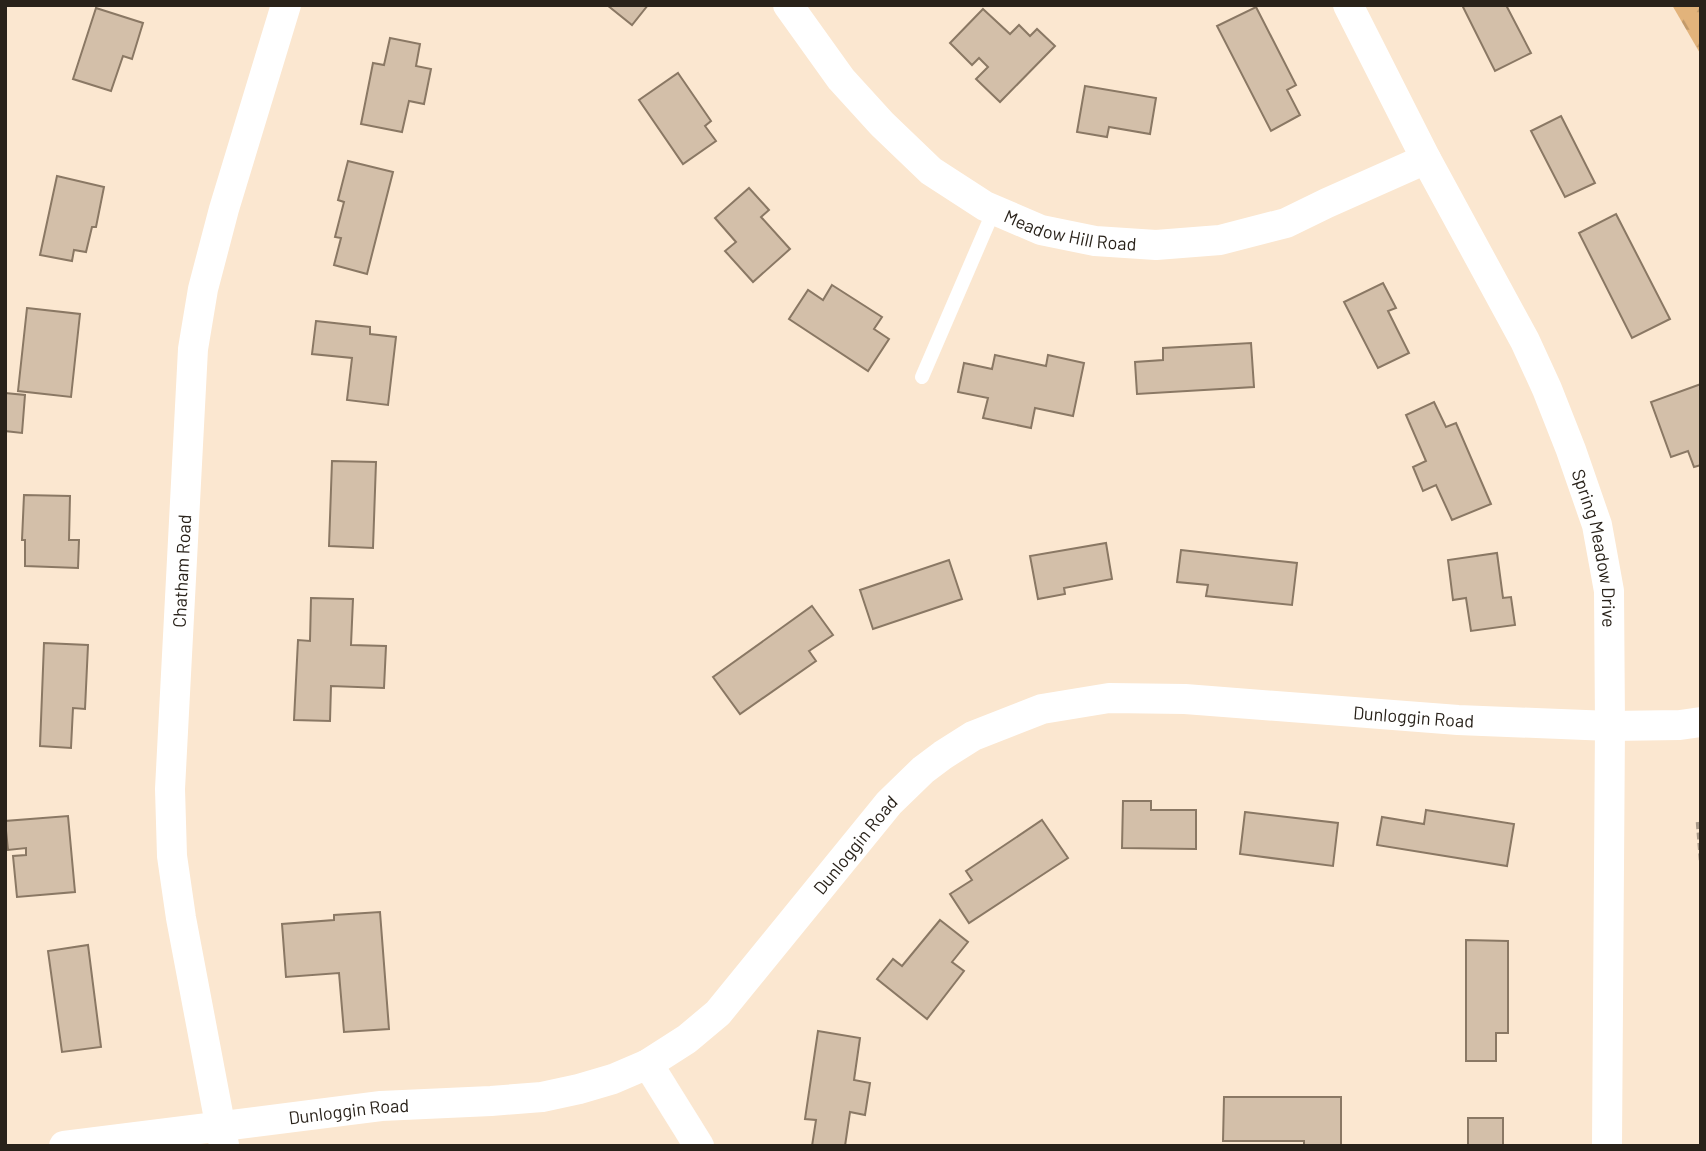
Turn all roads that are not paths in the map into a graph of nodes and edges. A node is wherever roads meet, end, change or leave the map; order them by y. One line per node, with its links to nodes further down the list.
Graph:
1 (286, 5): 10 (street, Chatham Road)
2 (788, 5): 5 (street, Meadow Hill Road)
3 (1348, 5): 4 (street, Spring Meadow Drive)
4 (1426, 159): 5 (street, Meadow Hill Road); 8 (street, Spring Meadow Drive)
5 (994, 211): 6 (lane)
6 (922, 377)
7 (1701, 722): 8 (street, Dunloggin Road)
8 (1610, 726): 9 (street, Dunloggin Road); 13 (street, Spring Meadow Drive)
9 (648, 1065): 10 (street, Dunloggin Road); 12 (street)
10 (223, 1136): 11 (street, Dunloggin Road)
11 (64, 1146)
12 (699, 1146)
13 (1607, 1146)

